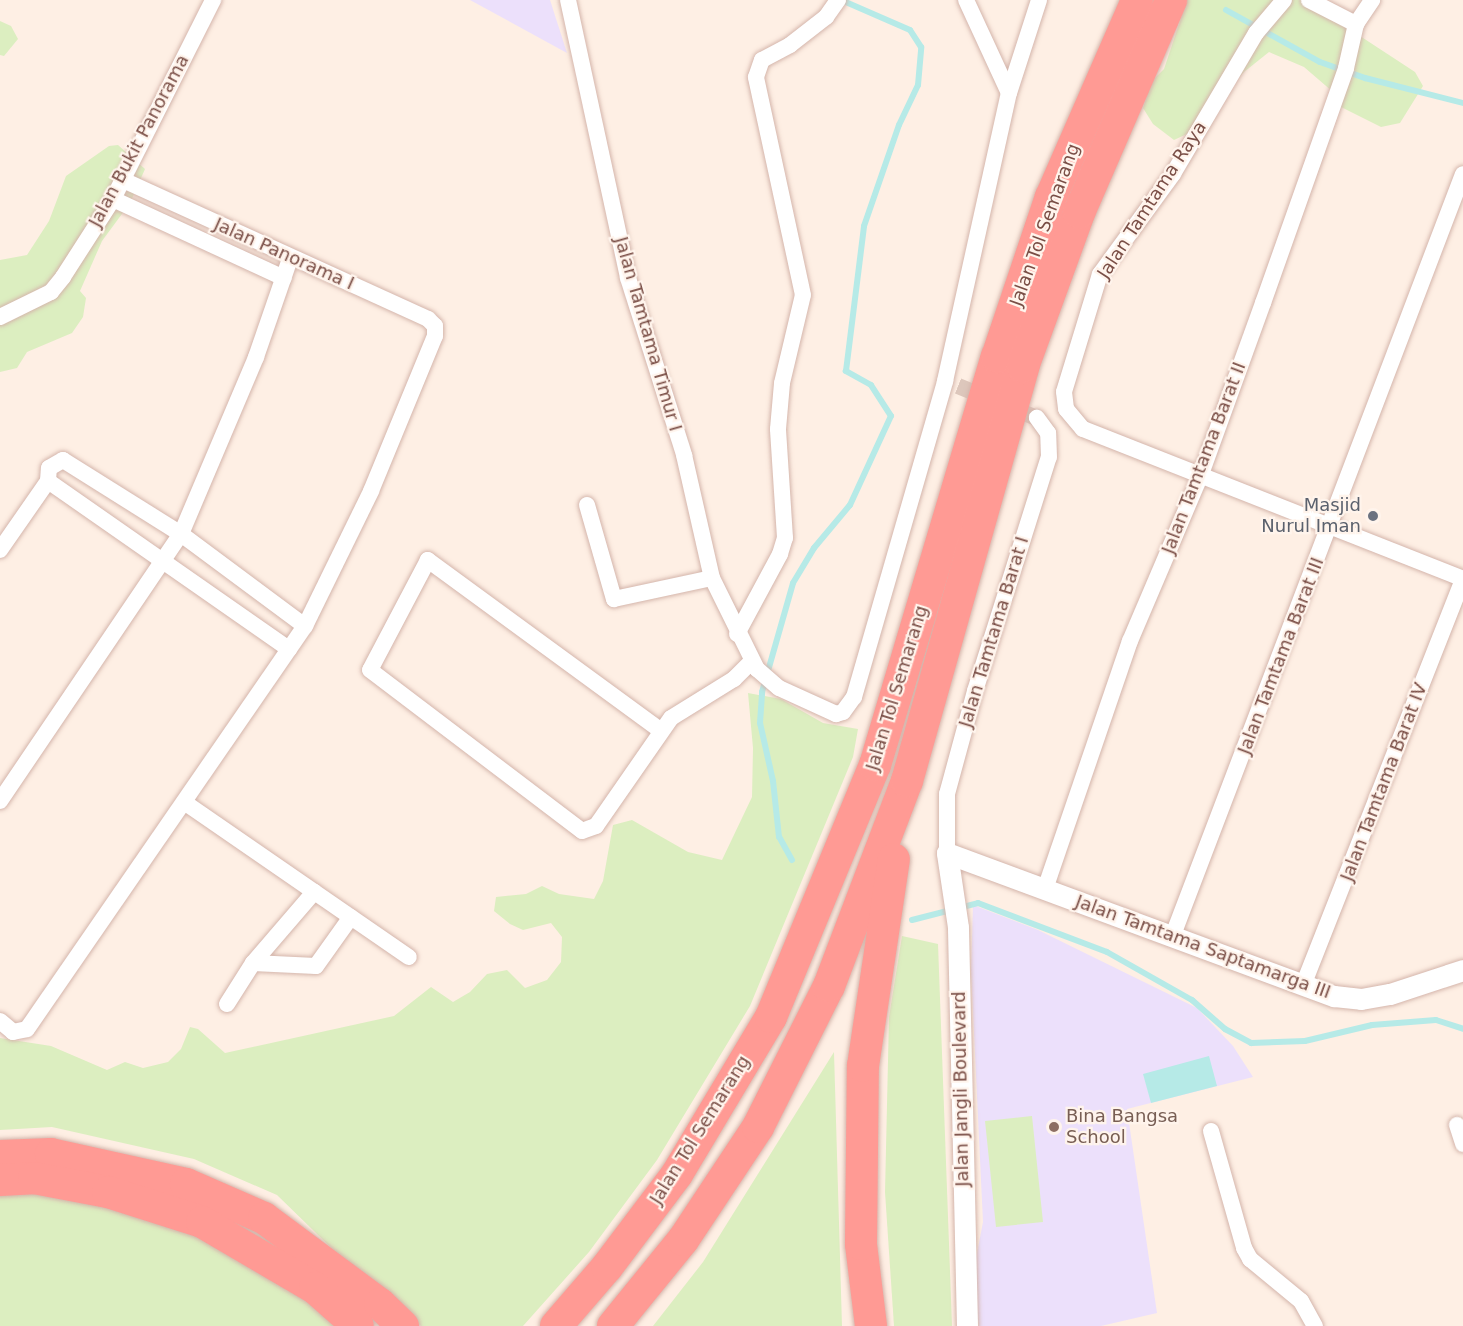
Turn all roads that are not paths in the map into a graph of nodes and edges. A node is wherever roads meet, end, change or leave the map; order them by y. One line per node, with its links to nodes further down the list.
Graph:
1 (213, 0): 14 (street, Jalan Bukit Panorama)
2 (568, 0): 27 (street, Jalan Tamtama Timur I)
3 (838, 0): 30 (street)
4 (966, 0): 12 (street)
5 (1039, 0): 12 (street)
6 (1137, 0): 55 (highway, Jalan Tol Semarang)
7 (1172, 0): 34 (highway, Jalan Tol Semarang)
8 (1284, 0): 20 (street, Jalan Tamtama Raya)
9 (1309, 0): 11 (street)
10 (1372, 0): 11 (street)
11 (1356, 24): 20 (street, Jalan Tamtama Barat II)
12 (1009, 93): 32 (street)
13 (1463, 174): 23 (street, Jalan Tamtama Barat III)
14 (123, 180): 15 (street, Jalan Bukit Panorama); 16 (street, Jalan Panorama I)
15 (113, 199): 17 (street, Jalan Panorama I); 18 (street, Jalan Bukit Panorama)
16 (291, 259): 17 (street); 29 (street, Jalan Panorama I)
17 (284, 278): 24 (street)
18 (0, 317)
19 (1037, 418): 37 (street, Jalan Tamtama Barat I)
20 (1200, 477): 23 (street, Jalan Tamtama Raya); 38 (street, Jalan Tamtama Barat II)
21 (48, 482): 24 (street); 25 (street); 26 (street)
22 (587, 505): 27 (street)
23 (1331, 528): 28 (street, Jalan Tamtama Raya); 41 (street, Jalan Tamtama Barat III)
24 (181, 534): 26 (street); 29 (street)
25 (0, 550)
26 (164, 561): 31 (street); 35 (street)
27 (712, 578): 30 (street, Jalan Tamtama Timur I)
28 (1463, 579): 45 (street, Jalan Tamtama Barat IV)
29 (305, 626): 31 (street)
30 (737, 634): 32 (street, Jalan Tamtama Timur I)
31 (289, 650): 36 (street)
32 (754, 665): 33 (street)
33 (660, 730): 33 (street)
34 (907, 781): 56 (highway, Jalan Tol Semarang); 57 (highway)
35 (0, 801)
36 (184, 802): 39 (street); 47 (street)
37 (947, 853): 38 (street, Jalan Tamtama Saptamarga III); 58 (street, Jalan Jangli Boulevard)
38 (1046, 889): 41 (street, Jalan Tamtama Saptamarga III)
39 (314, 892): 40 (street); 43 (street)
40 (351, 917): 42 (street); 43 (street)
41 (1173, 935): 45 (street, Jalan Tamtama Saptamarga III)
42 (409, 957)
43 (253, 963): 46 (street)
44 (1462, 968): 45 (street, Jalan Tamtama Saptamarga III)
45 (1304, 983)
46 (227, 1004)
47 (0, 1021)
48 (1457, 1125): 50 (street)
49 (1211, 1131): 59 (street)
50 (1463, 1144)
51 (0, 1156): 54 (highway)
52 (0, 1180): 53 (highway)
53 (358, 1326)
54 (404, 1326)
55 (556, 1326)
56 (613, 1326)
57 (871, 1326)
58 (967, 1326)
59 (1316, 1326)

